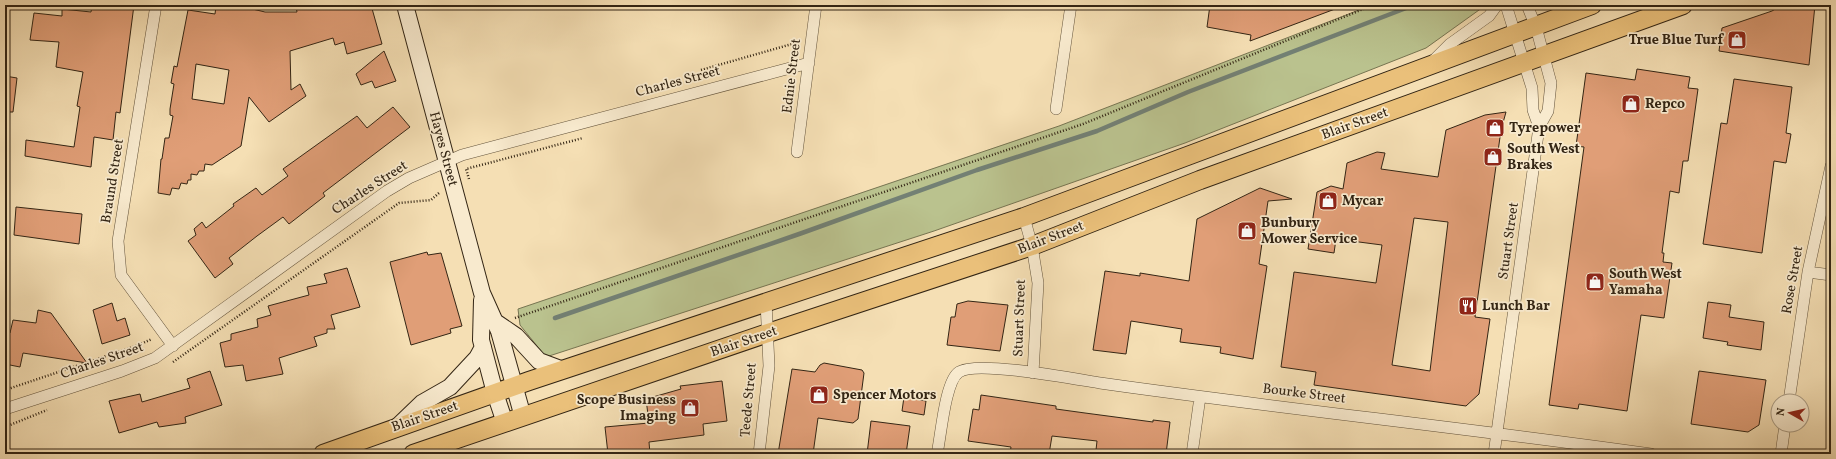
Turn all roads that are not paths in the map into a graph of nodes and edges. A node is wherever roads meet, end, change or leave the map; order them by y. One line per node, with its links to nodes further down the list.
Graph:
1 (156, 5): 29 (street, Braund Street)
2 (405, 5): 19 (street, Hayes Street)
3 (816, 5): 14 (street, Ednie Street)
4 (1070, 5): 16 (street)
5 (1497, 5): 15 (street)
6 (1506, 5): 11 (street, Stuart Street)
7 (1527, 5): 10 (street, Stuart Street)
8 (1683, 5): 12 (main road, Blair Street)
9 (1578, 6): 10 (main road, Blair Street)
10 (1536, 27): 11 (main road, Blair Street); 12 (street, Stuart Street)
11 (1516, 34): 13 (street, Stuart Street); 15 (main road, Blair Street)
12 (1544, 55): 13 (main road, Blair Street); 17 (street, Stuart Street)
13 (1523, 62): 17 (street, Stuart Street); 22 (main road, Blair Street)
14 (809, 63): 18 (street, Ednie Street); 19 (street, Charles Street)
15 (1428, 66): 21 (main road, Blair Street)
16 (1056, 109)
17 (1539, 127): 41 (street, Stuart Street)
18 (797, 152)
19 (447, 162): 25 (street, Hayes Street); 29 (street, Charles Street)
20 (1831, 166): 23 (street, Rose Street)
21 (1024, 217): 22 (street, Stuart Street); 26 (main road, Blair Street)
22 (1032, 246): 28 (main road, Blair Street); 32 (street, Stuart Street)
23 (1808, 272): 24 (street); 35 (street, Rose Street)
24 (1831, 275)
25 (482, 293): 27 (street, Hayes Street); 30 (street, Hayes Street)
26 (766, 302): 28 (street, Teede Street); 31 (main road, Blair Street)
27 (494, 321): 31 (street); 33 (street, Hayes Street)
28 (768, 333): 38 (main road, Blair Street); 45 (street, Teede Street)
29 (173, 346): 37 (street, Charles Street)
30 (483, 347): 34 (street, Hayes Street); 40 (street)
31 (563, 370): 33 (main road, Blair Street)
32 (1033, 373): 36 (street, Bourke Street); 46 (street, Bourke Street)
33 (513, 387): 34 (main road, Blair Street); 38 (street, Hayes Street)
34 (495, 393): 39 (street, Hayes Street); 40 (main road, Blair Street)
35 (1790, 393)
36 (1200, 397): 41 (street, Bourke Street); 47 (street)
37 (5, 409)
38 (524, 416): 39 (main road, Blair Street)
39 (505, 423): 44 (main road, Blair Street)
40 (396, 428): 43 (main road, Blair Street)
41 (1496, 432): 48 (street, Stuart Street); 49 (street, Bourke Street)
42 (1784, 433): 50 (street)
43 (323, 454)
44 (414, 454)
45 (759, 454)
46 (938, 454)
47 (1192, 454)
48 (1494, 454)
49 (1651, 454)
50 (1781, 454)

